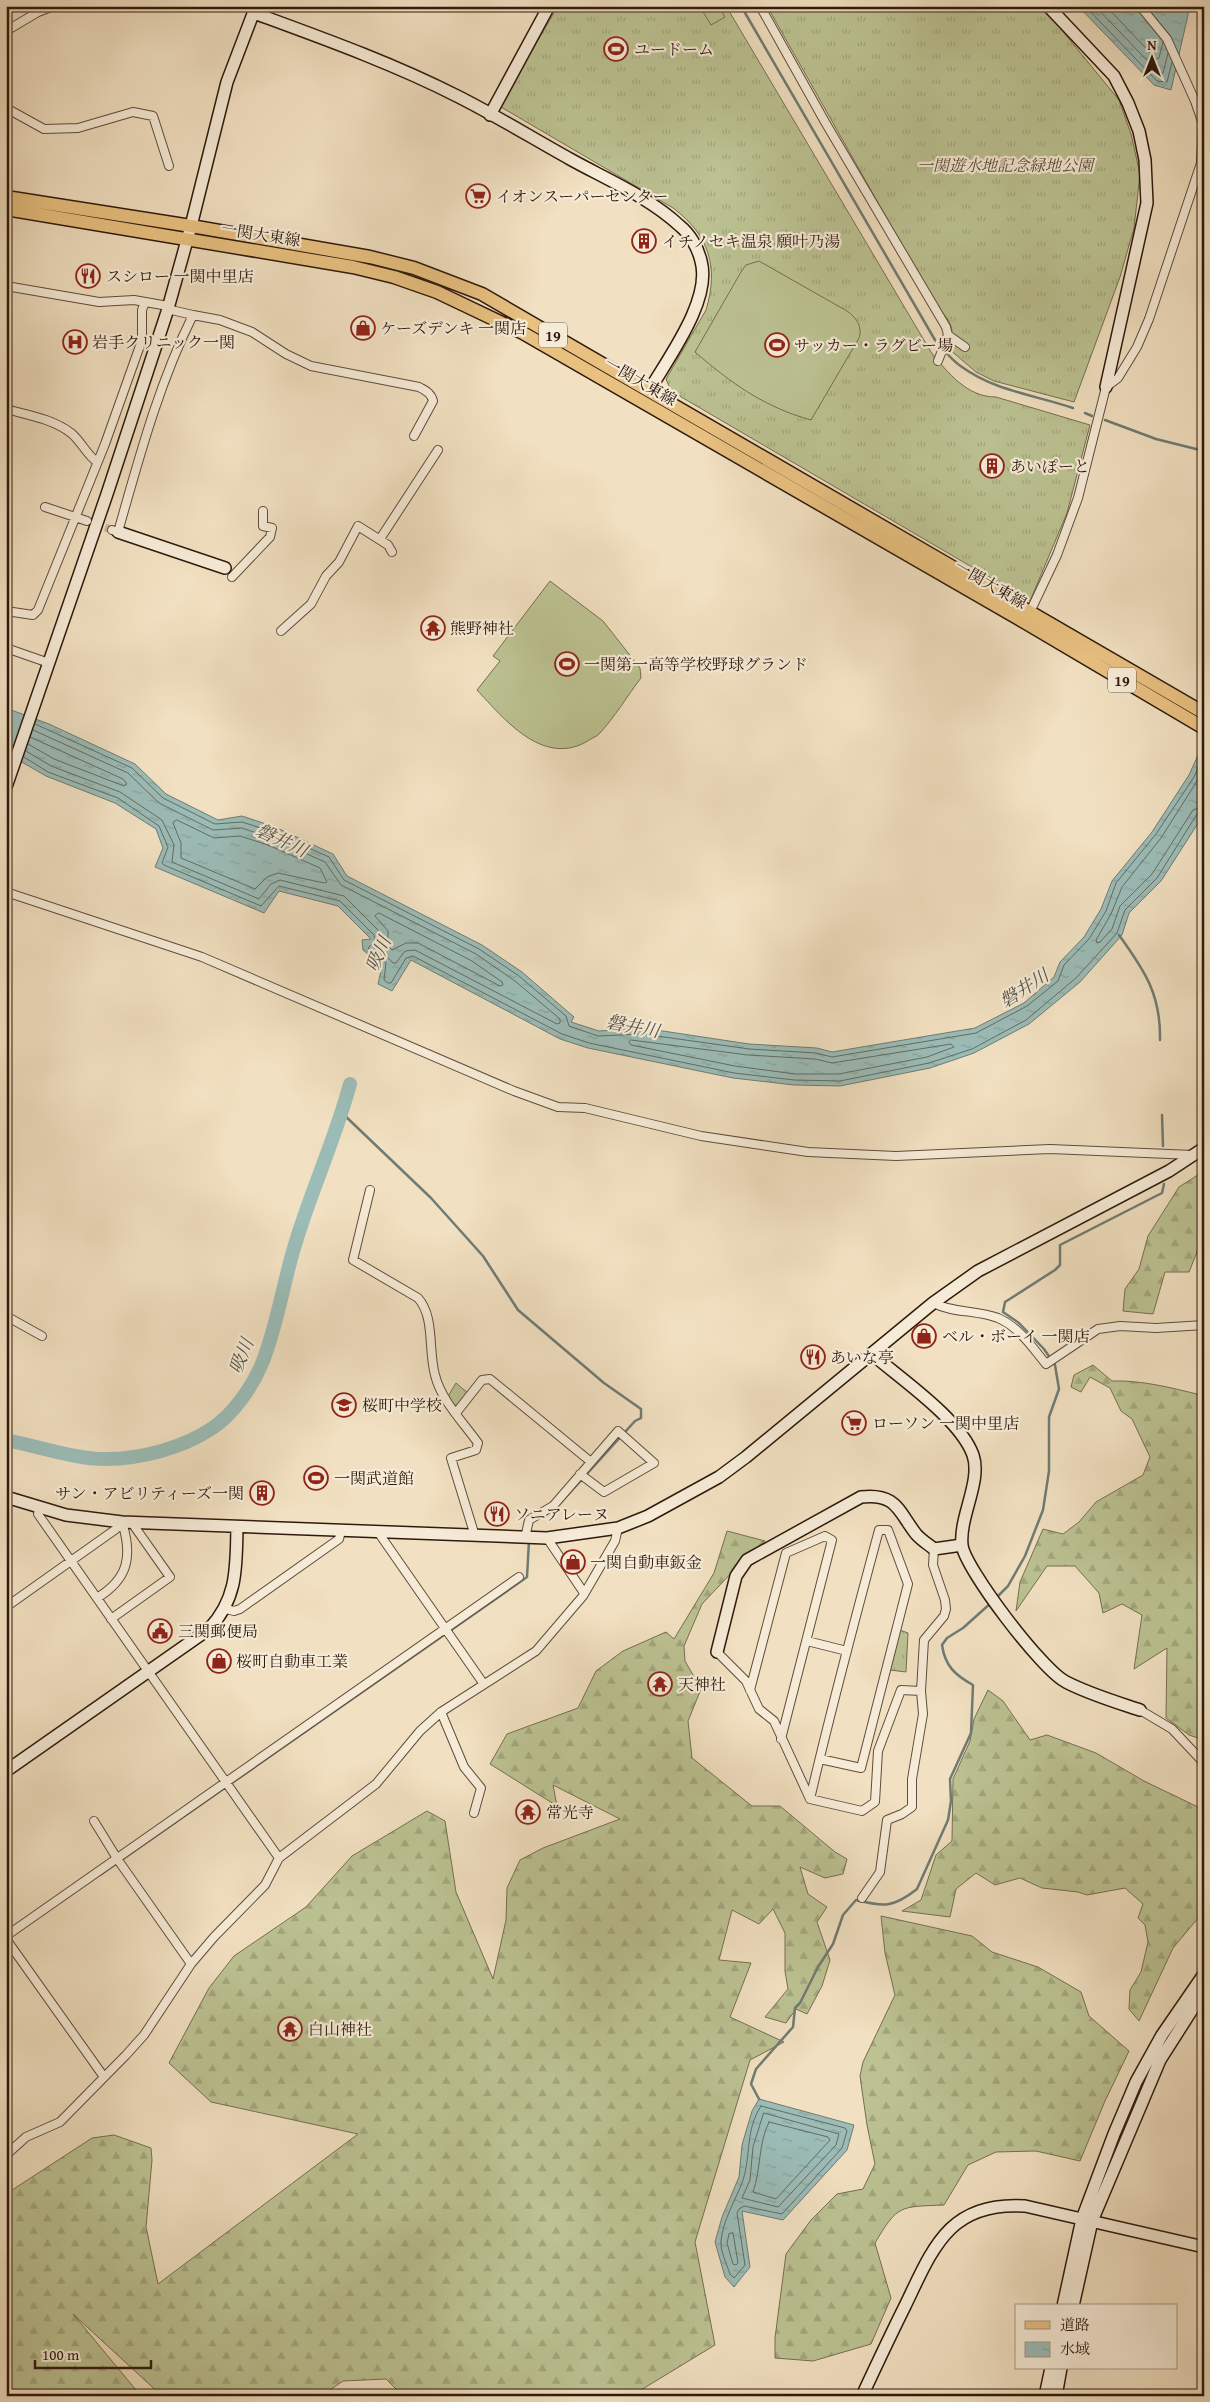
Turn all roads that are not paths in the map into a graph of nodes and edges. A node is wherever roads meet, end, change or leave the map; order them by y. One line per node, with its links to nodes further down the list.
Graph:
1 (54, 6): 7 (street)
2 (549, 6): 9 (street)
3 (760, 6): 19 (street)
4 (1048, 6): 22 (street)
5 (1140, 6): 22 (street)
6 (255, 10): 9 (street); 13 (street)
7 (6, 31)
8 (6, 108): 10 (street)
9 (490, 115): 23 (street)
10 (169, 166)
11 (6, 197): 13 (main road, 一関大東線 / 19)
12 (6, 209): 14 (main road, 一関大東線 / 19)
13 (192, 226): 14 (street); 23 (main road, 一関大東線 / 19)
14 (187, 239): 17 (street); 38 (main road, 一関大東線 / 19)
15 (6, 286): 16 (street)
16 (145, 302): 17 (street); 27 (street)
17 (168, 307): 18 (street); 41 (street)
18 (194, 315): 25 (street); 32 (street)
19 (948, 335): 20 (street); 21 (street)
20 (965, 347)
21 (938, 361)
22 (1106, 387): 37 (street)
23 (649, 391): 37 (main road, 一関大東線 / 19)
24 (6, 409): 27 (street)
25 (414, 436)
26 (438, 450): 33 (street)
27 (97, 462): 30 (street)
28 (45, 507): 30 (street)
29 (263, 511): 35 (street)
30 (75, 516): 31 (street); 36 (street)
31 (87, 520)
32 (115, 531): 35 (street)
33 (380, 539): 34 (street); 39 (street)
34 (392, 552)
35 (229, 573)
36 (6, 611)
37 (1030, 612): 38 (main road, 一関大東線 / 19)
38 (1042, 626): 42 (main road, 一関大東線 / 19); 43 (main road, 一関大東線 / 19)
39 (281, 631)
40 (6, 648): 41 (street)
41 (48, 666): 44 (street)
42 (1204, 713)
43 (1204, 728)
44 (6, 787)
45 (6, 892): 47 (street)
46 (1204, 1148): 47 (street)
47 (1193, 1155): 49 (street)
48 (370, 1190): 54 (street)
49 (933, 1303): 51 (street); 53 (street)
50 (6, 1316): 52 (street)
51 (1204, 1325)
52 (42, 1336)
53 (872, 1354): 61 (street); 67 (street)
54 (456, 1412): 55 (street); 64 (street)
55 (590, 1462): 56 (street); 56 (street)
56 (580, 1474): 65 (street)
57 (6, 1497): 58 (street)
58 (40, 1507): 59 (street); 69 (street)
59 (127, 1523): 60 (street); 69 (street); 72 (street); 75 (street)
60 (237, 1527): 62 (street); 74 (street)
61 (618, 1528): 66 (street); 71 (street)
62 (341, 1531): 63 (street); 74 (street)
63 (378, 1532): 64 (street); 76 (street)
64 (475, 1536): 65 (street)
65 (525, 1538): 66 (street)
66 (547, 1538): 71 (street)
67 (962, 1545): 68 (street); 84 (street)
68 (934, 1549): 79 (street); 83 (street)
69 (71, 1561): 72 (street); 73 (street)
70 (519, 1577): 76 (street)
71 (584, 1594): 81 (street)
72 (97, 1598): 75 (street)
73 (6, 1607)
74 (226, 1609): 80 (street)
75 (111, 1619): 80 (street)
76 (446, 1629): 81 (street); 90 (street)
77 (808, 1641): 78 (street); 82 (street); 86 (street)
78 (847, 1651): 87 (street); 87 (street)
79 (717, 1652): 82 (street)
80 (148, 1672): 89 (street); 90 (street)
81 (483, 1683): 85 (street)
82 (750, 1690): 86 (street)
83 (921, 1691): 91 (street); 96 (street)
84 (1140, 1710): 88 (street)
85 (441, 1712): 92 (street); 95 (street)
86 (781, 1739): 91 (street)
87 (820, 1759): 91 (street)
88 (1204, 1764)
89 (6, 1771)
90 (226, 1782): 94 (street); 95 (street)
91 (810, 1799)
92 (474, 1813)
93 (94, 1821): 94 (street)
94 (117, 1858): 97 (street); 98 (street)
95 (279, 1858): 98 (street)
96 (862, 1898)
97 (6, 1937): 101 (street)
98 (191, 1964): 101 (street)
99 (1204, 1974): 103 (street)
100 (1204, 1991): 103 (street)
101 (104, 2077): 102 (street)
102 (6, 2155)
103 (1087, 2220): 104 (street); 105 (street); 106 (street); 109 (street)
104 (1204, 2247)
105 (1064, 2304)
106 (1073, 2304)
107 (1051, 2370): 110 (street)
108 (1062, 2370): 111 (street)
109 (862, 2396)
110 (1045, 2396)
111 (1056, 2396)

